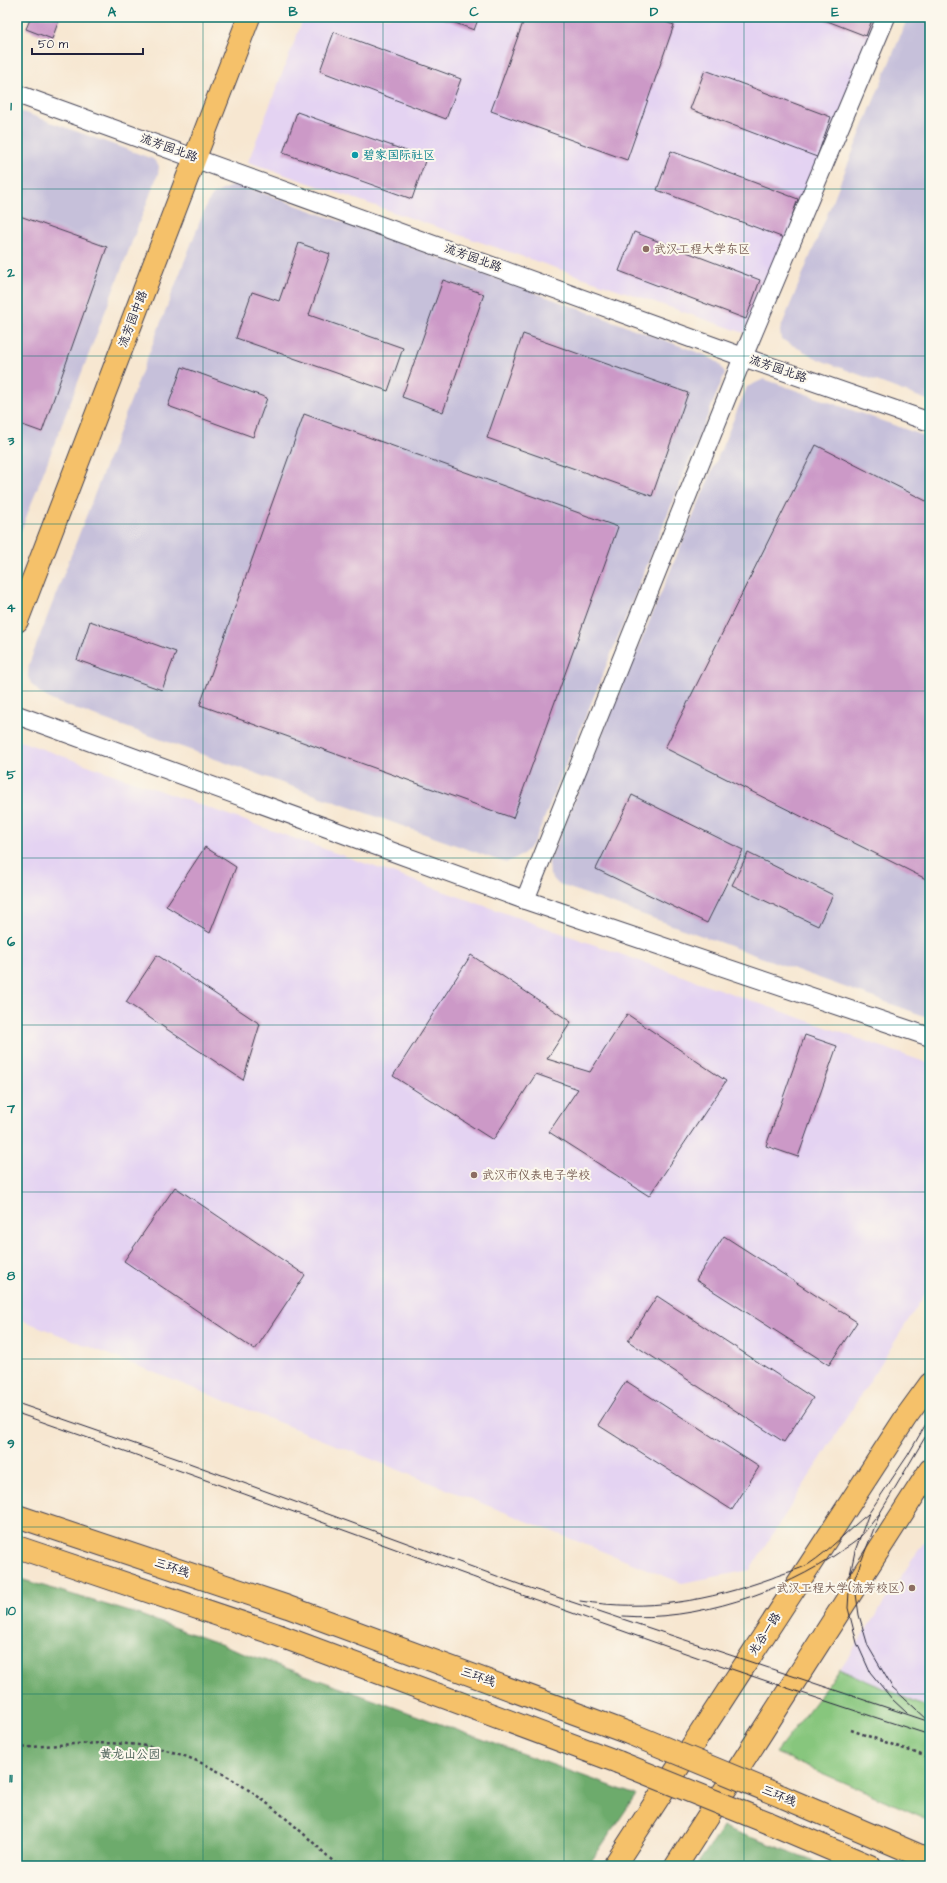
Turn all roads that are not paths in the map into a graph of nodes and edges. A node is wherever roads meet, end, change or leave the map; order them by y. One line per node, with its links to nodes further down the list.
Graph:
1 (249, 17): 4 (main road, 流芳园中路)
2 (886, 17): 5 (street)
3 (17, 94): 4 (street, 流芳园北路)
4 (196, 157): 5 (street, 流芳园北路); 7 (main road, 流芳园中路)
5 (743, 357): 6 (street, 流芳园北路); 9 (street)
6 (930, 422)
7 (17, 621)
8 (17, 715): 9 (street)
9 (525, 900): 10 (street)
10 (930, 1037)
11 (930, 1384): 16 (main road, 光谷一路)
12 (930, 1470): 17 (main road)
13 (17, 1516): 15 (main road, 三环线, bridge)
14 (17, 1547): 18 (main road, bridge)
15 (930, 1860)
16 (614, 1866)
17 (676, 1866)
18 (870, 1866)

